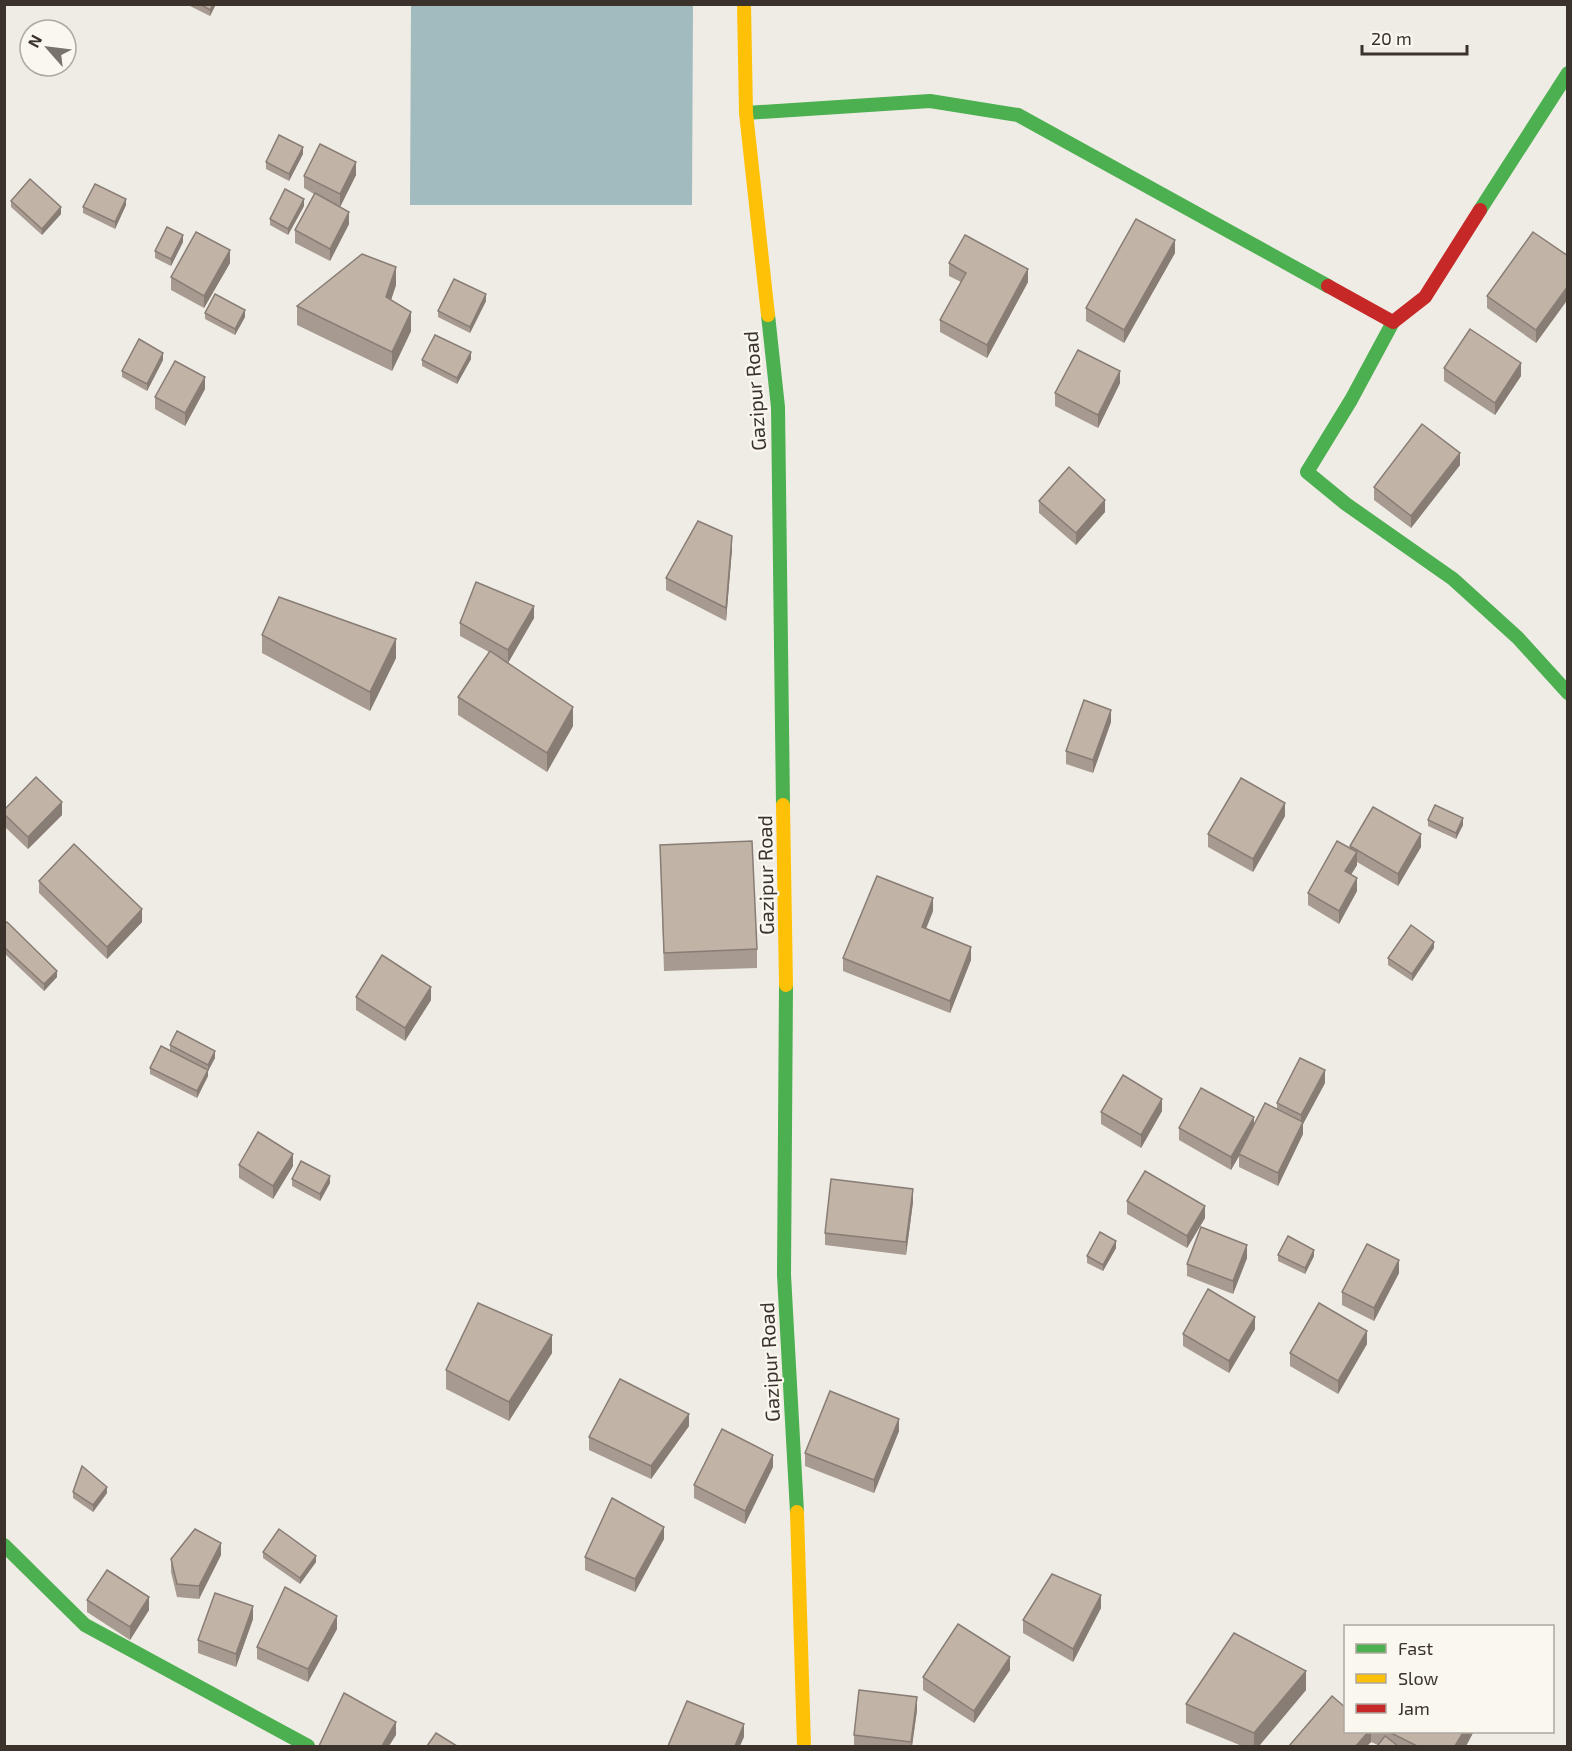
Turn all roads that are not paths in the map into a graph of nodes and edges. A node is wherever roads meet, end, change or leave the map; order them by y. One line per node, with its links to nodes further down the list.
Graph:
1 (744, 4): 3 (street, Gazipur Road)
2 (1568, 73): 4 (street)
3 (746, 113): 4 (street); 8 (street, Gazipur Road)
4 (1392, 322): 5 (street)
5 (1568, 693)
6 (4, 1545): 7 (street)
7 (308, 1746)
8 (804, 1746)

